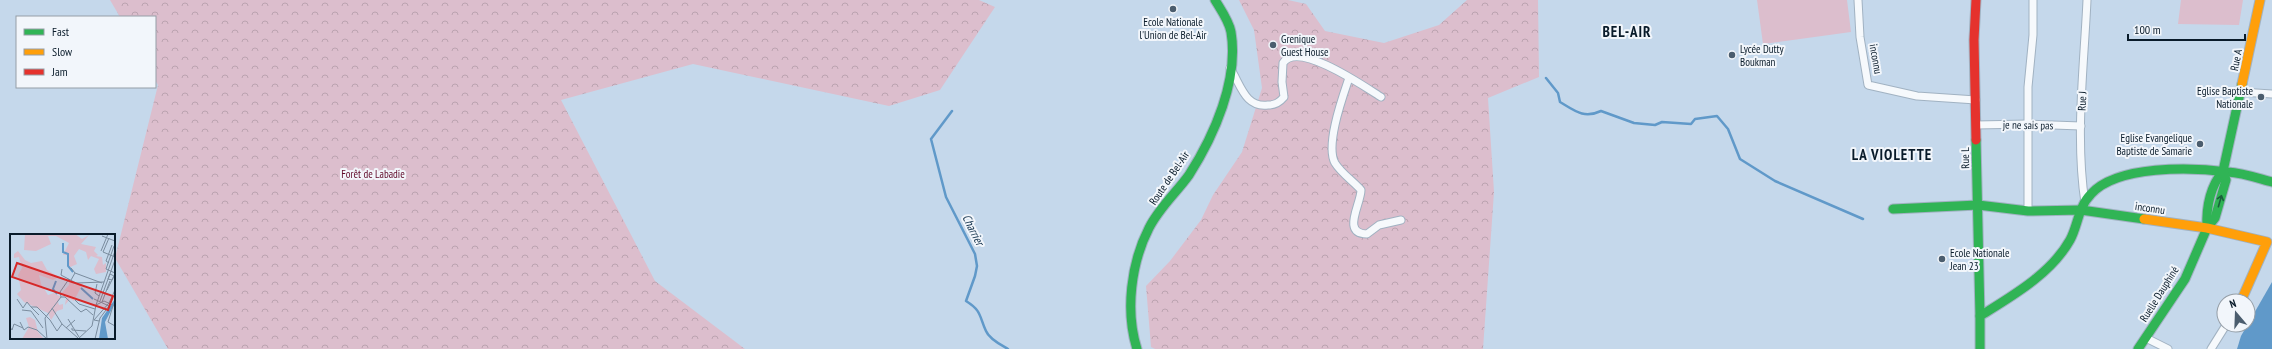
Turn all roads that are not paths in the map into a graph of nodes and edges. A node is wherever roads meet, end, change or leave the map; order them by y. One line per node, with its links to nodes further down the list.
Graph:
1 (1215, 0): 7 (street, Route de Bel-Air)
2 (1858, 0): 12 (street, inconnu)
3 (1976, 0): 12 (street, Rue L)
4 (2033, 0): 13 (street)
5 (2087, 0): 15 (street, Rue J)
6 (2260, 0): 9 (street, Rue A)
7 (1230, 68): 8 (street); 28 (street, Route de Bel-Air)
8 (1349, 78): 11 (street); 22 (street)
9 (2241, 92): 10 (street); 16 (street, Rue A)
10 (2272, 94)
11 (1382, 97)
12 (1976, 100): 14 (street, Rue L)
13 (2028, 124): 14 (street, je ne sais pas); 15 (street, je ne sais pas); 21 (street)
14 (1976, 125): 18 (street, Rue L)
15 (2081, 126): 19 (street, Rue J)
16 (2223, 171): 17 (street); 19 (street); 23 (street, Ruelle Dauphiné)
17 (2272, 182)
18 (1978, 205): 20 (street, inconnu); 21 (street, inconnu); 25 (street, Rue L)
19 (2083, 206): 21 (street, inconnu); 23 (street, inconnu); 25 (street)
20 (1893, 209)
21 (2028, 211)
22 (1400, 220)
23 (2206, 228): 24 (street, inconnu); 27 (street, Ruelle Dauphiné)
24 (2245, 293)
25 (1980, 316): 29 (street, Rue L)
26 (2221, 333): 32 (street)
27 (2146, 338): 30 (street, Ruelle Dauphiné); 31 (street)
28 (1137, 349)
29 (1980, 349)
30 (2138, 349)
31 (2168, 349)
32 (2211, 349)

